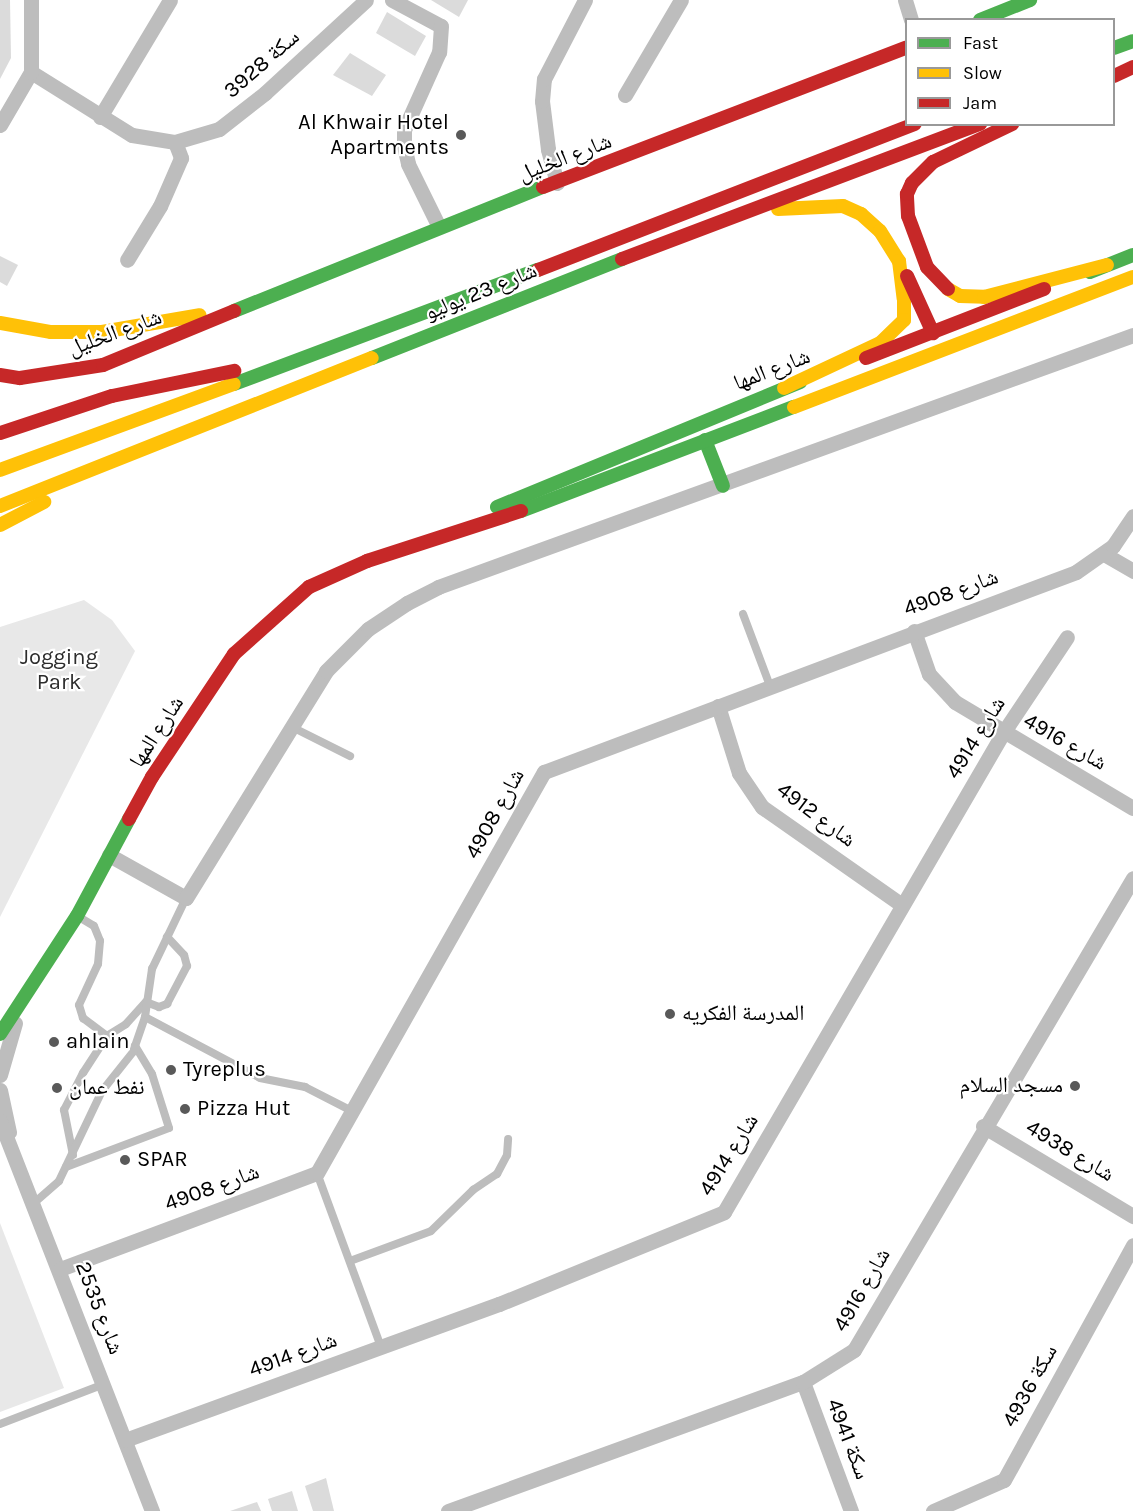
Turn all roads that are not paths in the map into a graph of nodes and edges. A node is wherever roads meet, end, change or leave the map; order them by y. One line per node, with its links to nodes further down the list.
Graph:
1 (31, 0): 15 (street)
2 (170, 0): 18 (street)
3 (366, 0): 23 (street, سكة 3928)
4 (392, 0): 26 (street)
5 (585, 0): 24 (street)
6 (681, 0): 17 (street)
7 (905, 0): 9 (street)
8 (1030, 0): 10 (street)
9 (910, 18)
10 (985, 18)
11 (1133, 41): 12 (street)
12 (1115, 47)
13 (905, 48): 24 (street, شارع الخليل)
14 (1133, 66): 16 (street)
15 (31, 72): 18 (street, سكة 3928); 19 (street)
16 (1115, 74)
17 (625, 95)
18 (100, 117): 23 (street, سكة 3928)
19 (0, 125)
20 (910, 126): 38 (street, شارع 23 يوليو)
21 (975, 126): 25 (street, شارع 23 يوليو)
22 (1008, 126): 31 (street)
23 (176, 142): 28 (street)
24 (557, 183): 26 (street, شارع الخليل)
25 (755, 211): 29 (street); 43 (street, شارع 23 يوليو)
26 (440, 227): 33 (street, شارع الخليل)
27 (1133, 255): 30 (street, شارع المها)
28 (127, 261)
29 (900, 261): 35 (street); 41 (street)
30 (1107, 265): 31 (street); 35 (street, شارع المها)
31 (927, 267): 35 (street)
32 (1133, 277): 37 (street, شارع المها)
33 (239, 308): 34 (street, شارع الخليل); 39 (street, شارع الخليل)
34 (0, 324)
35 (933, 333): 37 (street); 40 (street); 41 (street, شارع المها)
36 (1133, 335): 46 (street)
37 (960, 342): 40 (street, شارع المها)
38 (300, 358): 42 (street); 45 (street, شارع 23 يوليو)
39 (0, 375)
40 (862, 380): 44 (street, شارع المها)
41 (784, 388): 50 (street, شارع المها)
42 (0, 433)
43 (183, 433): 47 (street, شارع 23 يوليو); 49 (street)
44 (705, 440): 46 (street); 50 (street, شارع المها)
45 (0, 470)
46 (723, 486): 58 (street)
47 (0, 506)
48 (1133, 516): 51 (street, 4908 شارع)
49 (0, 525)
50 (431, 539): 62 (street, شارع المها)
51 (1104, 554): 52 (street); 54 (street, 4908 شارع)
52 (1133, 571)
53 (743, 614): 56 (lane)
54 (914, 631): 56 (street, 4908 شارع); 59 (street, 4916 شارع)
55 (1067, 637): 59 (street, 4914 شارع)
56 (770, 686): 57 (street, 4908 شارع)
57 (718, 706): 65 (street, 4912 شارع); 76 (street, 4908 شارع)
58 (292, 727): 60 (lane); 64 (street)
59 (1004, 733): 61 (street, 4916 شارع); 65 (street, 4914 شارع)
60 (351, 756)
61 (1133, 808)
62 (109, 855): 64 (street); 66 (street, شارع المها)
63 (1133, 878): 78 (street, 4916 شارع)
64 (186, 898): 67 (lane)
65 (902, 905): 90 (street, 4914 شارع)
66 (77, 916): 69 (street, شارع المها); 72 (lane)
67 (167, 937): 68 (lane); 68 (lane)
68 (146, 1002): 70 (lane); 72 (lane)
69 (21, 1007): 71 (street, شارع المها); 74 (street)
70 (146, 1017): 73 (lane); 76 (lane)
71 (0, 1034)
72 (107, 1036): 82 (lane)
73 (135, 1046): 82 (lane); 83 (lane)
74 (0, 1075)
75 (0, 1090): 81 (street)
76 (352, 1111): 84 (street, 4908 شارع)
77 (0, 1121): 81 (street, 2535 شارع)
78 (983, 1125): 86 (street, شارع 4938); 91 (street, 4916 شارع)
79 (0, 1138): 81 (street)
80 (508, 1139): 88 (lane)
81 (14, 1152): 85 (street, 2535 شارع)
82 (74, 1155): 83 (lane)
83 (66, 1167): 85 (lane)
84 (317, 1173): 88 (lane); 89 (street, 4908 شارع)
85 (34, 1203): 89 (street, 2535 شارع)
86 (1133, 1216)
87 (1133, 1245): 98 (street, سكة 4936)
88 (350, 1261): 90 (lane)
89 (60, 1269): 92 (street, 2535 شارع)
90 (381, 1347): 94 (street, 4914 شارع)
91 (803, 1382): 96 (street, 4916 شارع); 97 (street, سكة 4941)
92 (104, 1384): 93 (lane); 94 (street, 2535 شارع)
93 (0, 1424)
94 (125, 1440): 95 (street, 2535 شارع)
95 (152, 1511)
96 (448, 1511)
97 (851, 1511)
98 (933, 1511)

